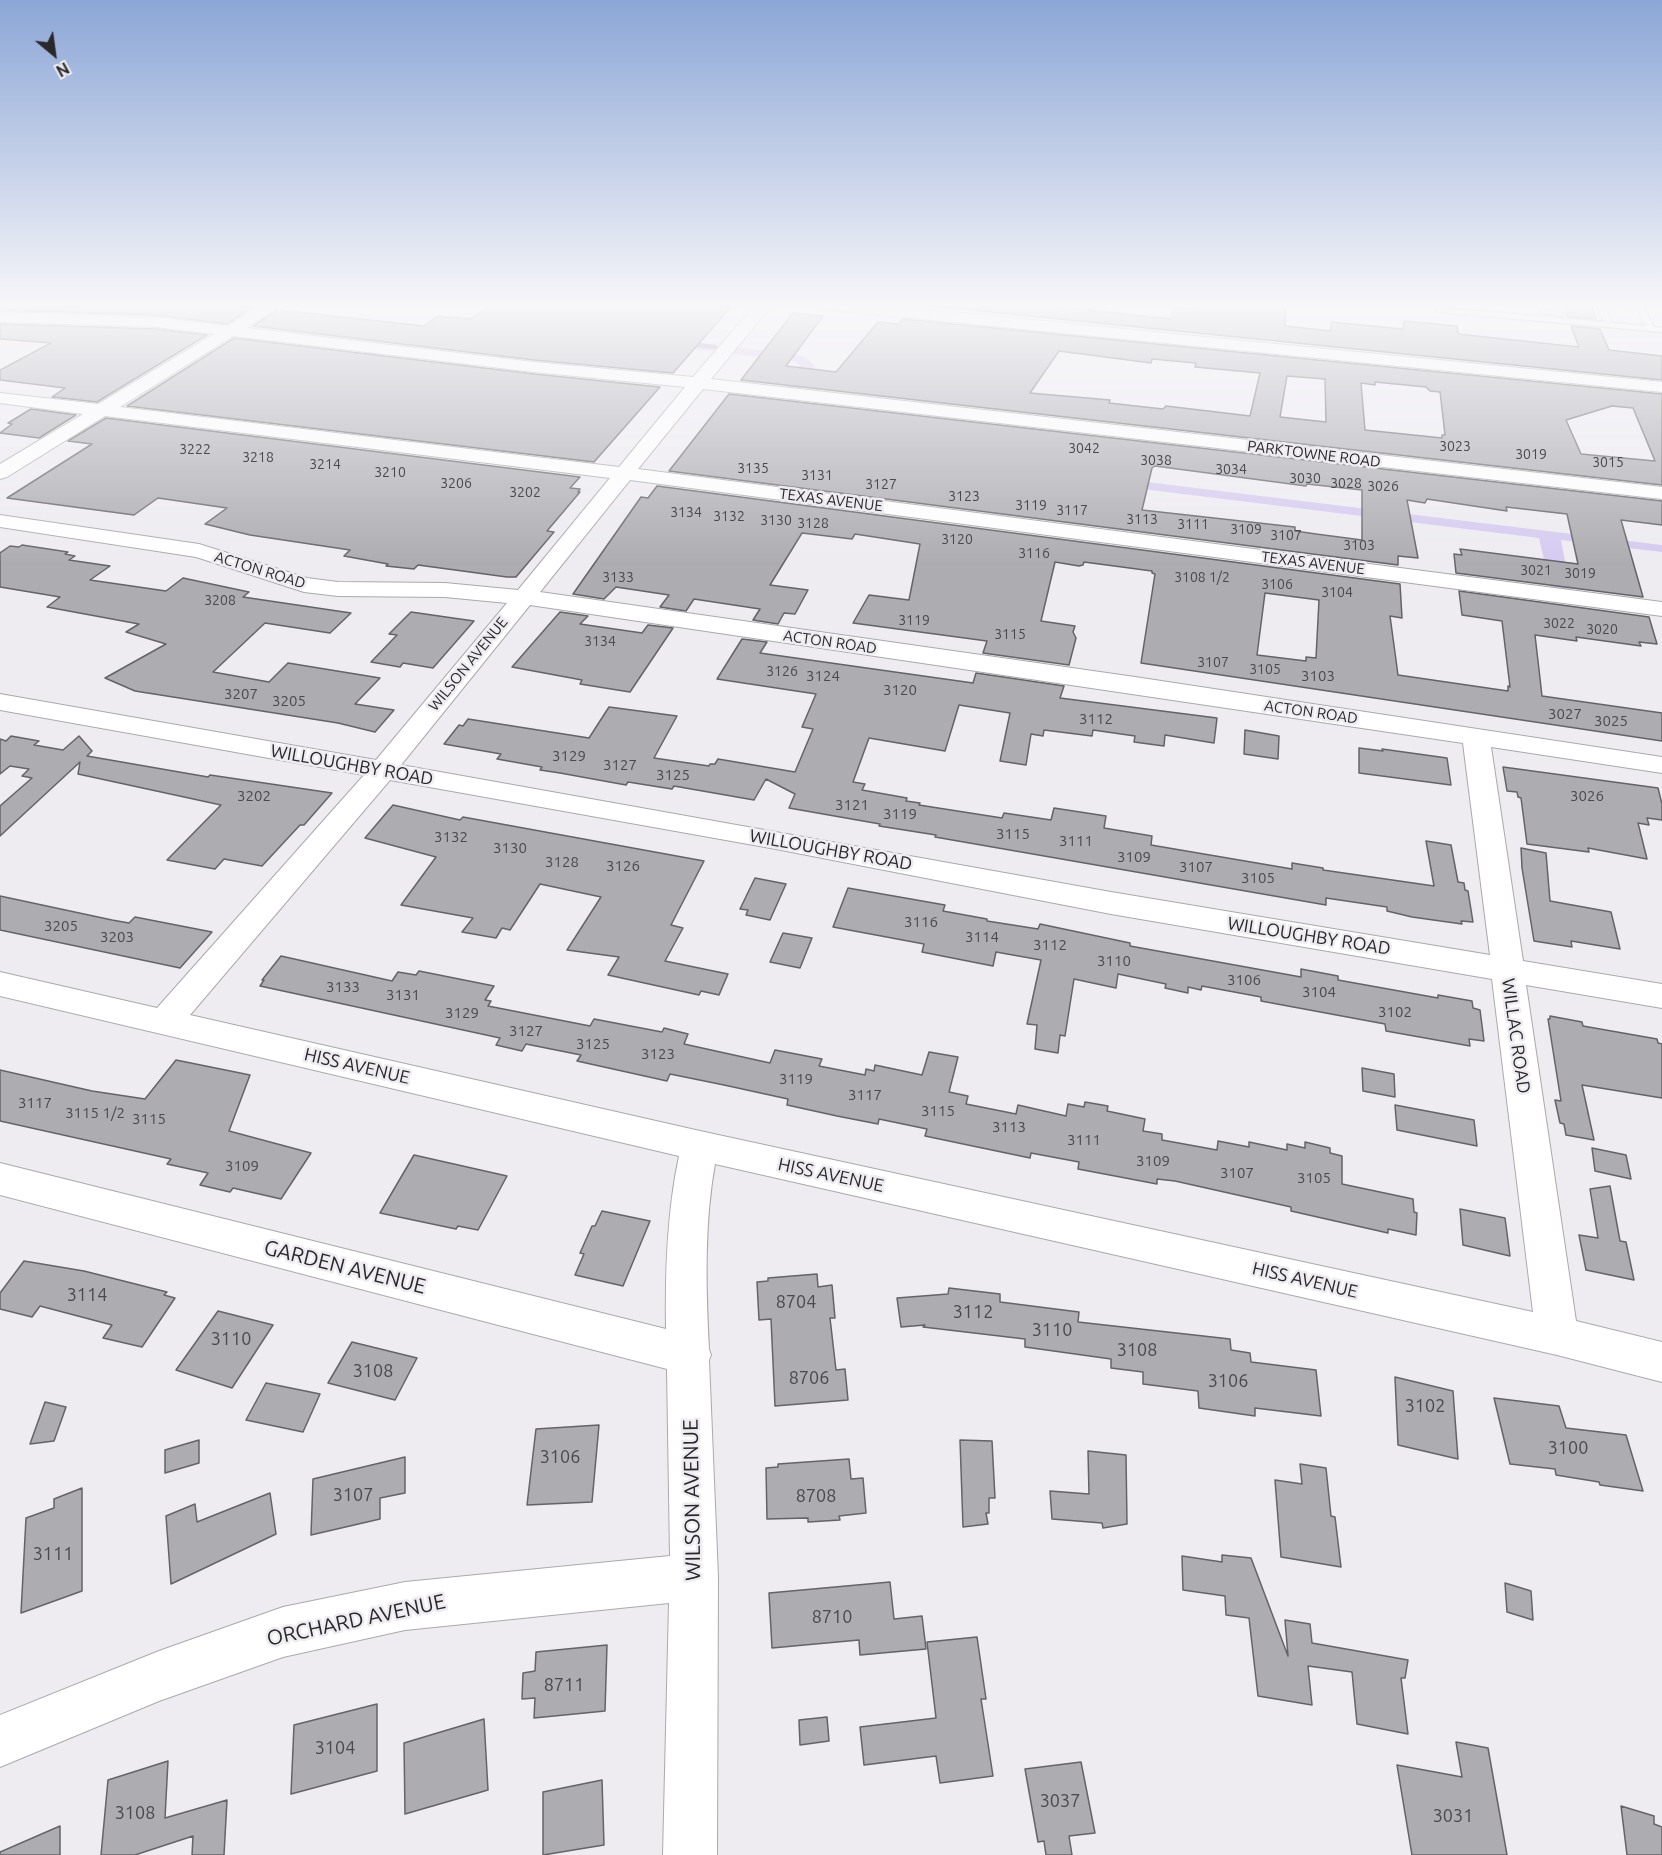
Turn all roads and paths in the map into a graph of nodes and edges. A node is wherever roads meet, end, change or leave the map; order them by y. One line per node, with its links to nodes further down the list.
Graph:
1 (133, 391): 5 (street)
2 (692, 391): 7 (street, WILSON AVENUE)
3 (764, 391): 8 (street, PARKTOWNE ROAD)
4 (0, 398): 5 (street, TEXAS AVENUE)
5 (100, 411): 6 (street); 7 (street, TEXAS AVENUE)
6 (0, 473)
7 (623, 474): 10 (street, WILSON AVENUE); 11 (street, TEXAS AVENUE)
8 (1662, 493)
9 (0, 521): 10 (street, ACTON ROAD)
10 (523, 597): 13 (street, ACTON ROAD); 15 (street, WILSON AVENUE)
11 (1662, 609)
12 (0, 702): 15 (street, WILLOUGHBY ROAD)
13 (1476, 736): 14 (street, ACTON ROAD); 16 (street, WILLAC ROAD)
14 (1662, 765)
15 (383, 770): 16 (street, WILLOUGHBY ROAD); 19 (street, WILSON AVENUE)
16 (1506, 969): 18 (street, WILLOUGHBY ROAD); 22 (street, WILLAC ROAD)
17 (0, 984): 19 (street, HISS AVENUE)
18 (1662, 996)
19 (166, 1020): 20 (street, HISS AVENUE)
20 (700, 1146): 22 (street, HISS AVENUE); 23 (street, WILSON AVENUE)
21 (0, 1179): 23 (street, GARDEN AVENUE)
22 (1557, 1336): 24 (street, HISS AVENUE)
23 (690, 1355): 25 (street, WILSON AVENUE)
24 (1662, 1362)
25 (694, 1577): 26 (street, ORCHARD AVENUE); 27 (street, WILSON AVENUE)
26 (0, 1741)
27 (690, 1855)

